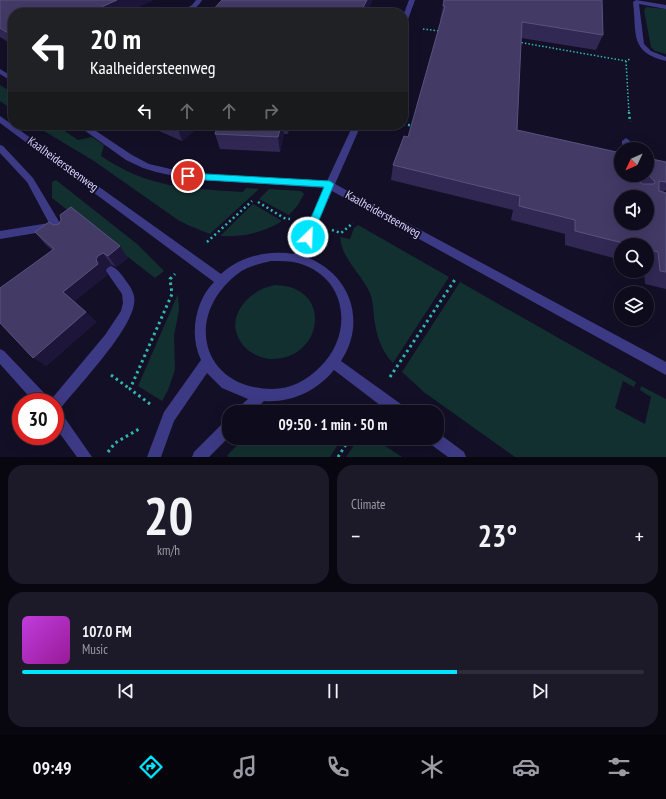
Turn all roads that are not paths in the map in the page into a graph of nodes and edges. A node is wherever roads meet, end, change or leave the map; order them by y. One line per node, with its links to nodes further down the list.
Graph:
1 (199, 0): 4 (street)
2 (412, 0): 5 (street)
3 (666, 7): 6 (street)
4 (190, 8)
5 (408, 11)
6 (666, 58)
7 (15, 130): 15 (street, Kaalheidersteenweg)
8 (88, 130): 11 (street, Kaalheidersteenweg)
9 (355, 130): 11 (street)
10 (0, 148): 12 (street)
11 (330, 184): 13 (street); 19 (street, Kaalheidersteenweg)
12 (0, 235)
13 (297, 259): 15 (street); 18 (street)
14 (111, 271): 21 (street)
15 (222, 281): 17 (street)
16 (0, 355): 20 (street)
17 (207, 362): 22 (street); 29 (street)
18 (334, 363): 22 (street); 24 (street)
19 (666, 369)
20 (35, 393)
21 (64, 393)
22 (260, 396): 23 (street)
23 (251, 405)
24 (391, 405)
25 (64, 428): 28 (street)
26 (222, 434): 30 (street)
27 (443, 445): 31 (street)
28 (85, 457)
29 (154, 457)
30 (199, 457)
31 (459, 457)

